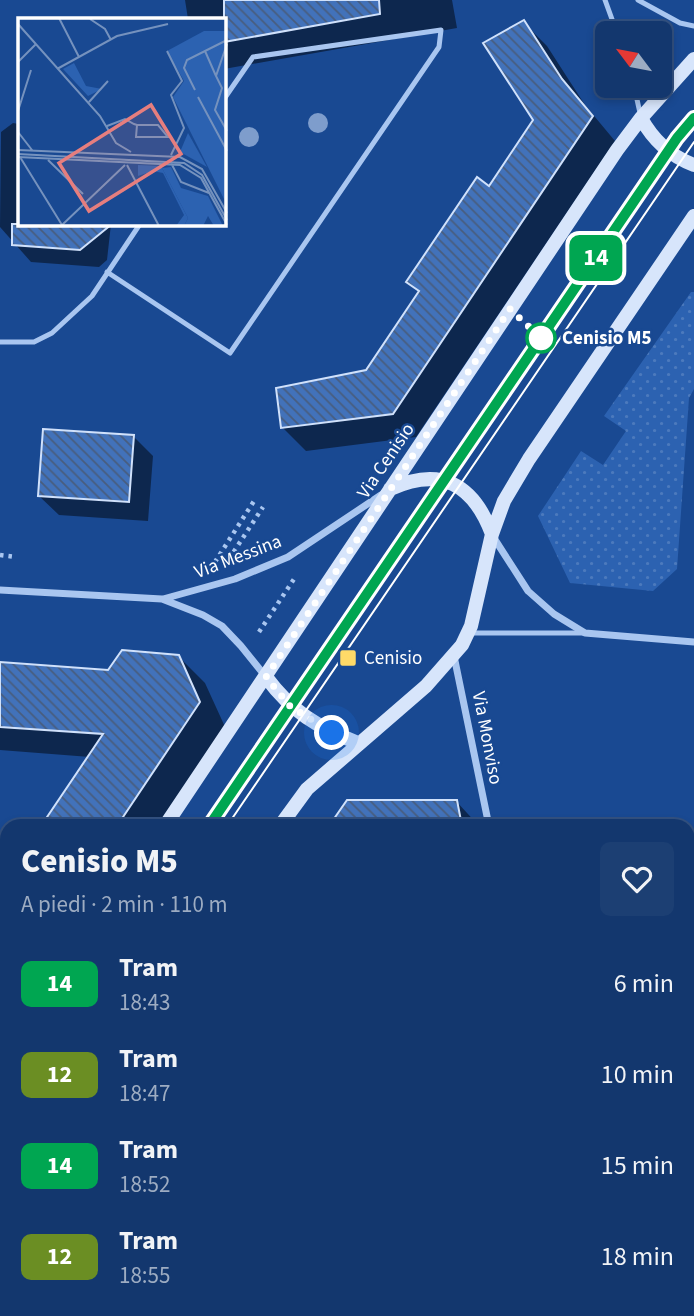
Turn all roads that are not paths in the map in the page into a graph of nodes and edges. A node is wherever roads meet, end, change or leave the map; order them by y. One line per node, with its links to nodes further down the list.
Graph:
1 (605, 0): 3 (lane)
2 (638, 0): 4 (lane)
3 (613, 21)
4 (694, 26)
5 (694, 59): 8 (main road, Via Cenisio)
6 (226, 96): 12 (lane)
7 (637, 98): 8 (lane)
8 (641, 118): 9 (main road); 14 (main road, Via Cenisio)
9 (694, 164)
10 (694, 216): 15 (main road)
11 (139, 226): 12 (lane)
12 (107, 272): 13 (lane)
13 (0, 342)
14 (390, 489): 15 (main road); 17 (street, Via Messina); 22 (main road, Via Cenisio)
15 (492, 534): 18 (main road); 19 (street)
16 (0, 590): 17 (street, Via Messina)
17 (162, 599): 22 (street, Via Messina)
18 (468, 633): 19 (lane); 21 (main road)
19 (585, 633): 20 (street)
20 (694, 642)
21 (454, 656): 23 (main road); 26 (street, Via Monviso)
22 (266, 677): 23 (main road); 24 (main road, Via Cenisio)
23 (358, 743): 25 (main road)
24 (170, 819)
25 (285, 819)
26 (488, 819)

